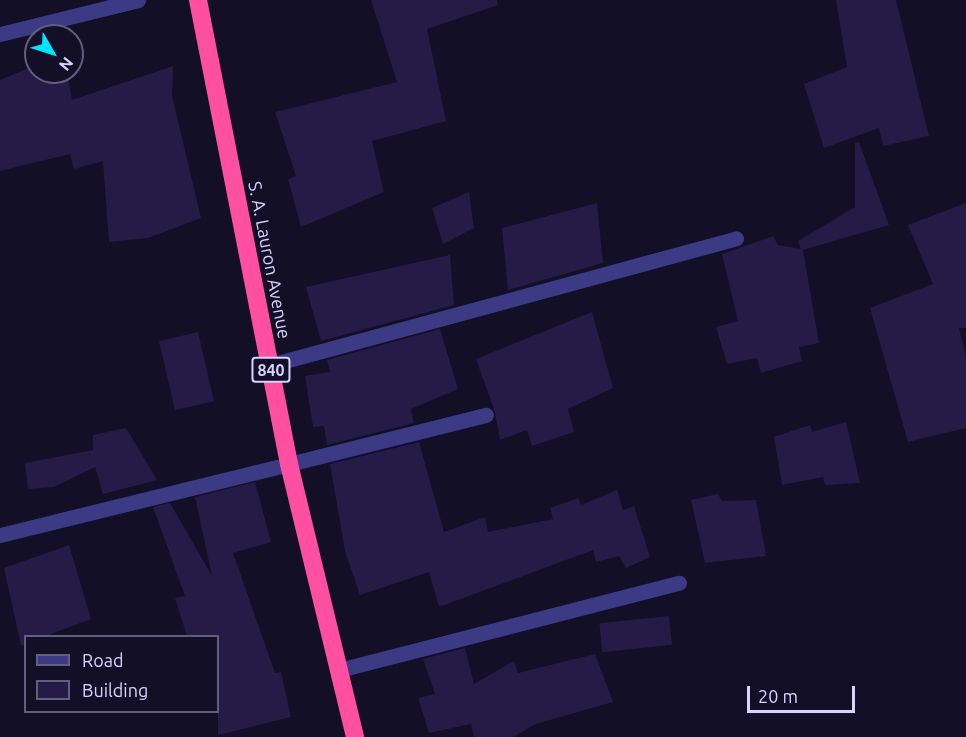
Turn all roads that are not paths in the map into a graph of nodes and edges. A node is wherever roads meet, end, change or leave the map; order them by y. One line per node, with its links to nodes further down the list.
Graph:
1 (138, 0): 3 (street)
2 (198, 0): 5 (highway, S. A. Lauron Avenue / 840)
3 (0, 34)
4 (736, 238): 5 (street)
5 (270, 365): 7 (highway, S. A. Lauron Avenue / 840)
6 (486, 414): 7 (street)
7 (289, 464): 8 (street); 10 (highway, S. A. Lauron Avenue / 840)
8 (0, 535)
9 (679, 583): 10 (street)
10 (339, 670): 11 (highway, S. A. Lauron Avenue / 840)
11 (355, 737)

